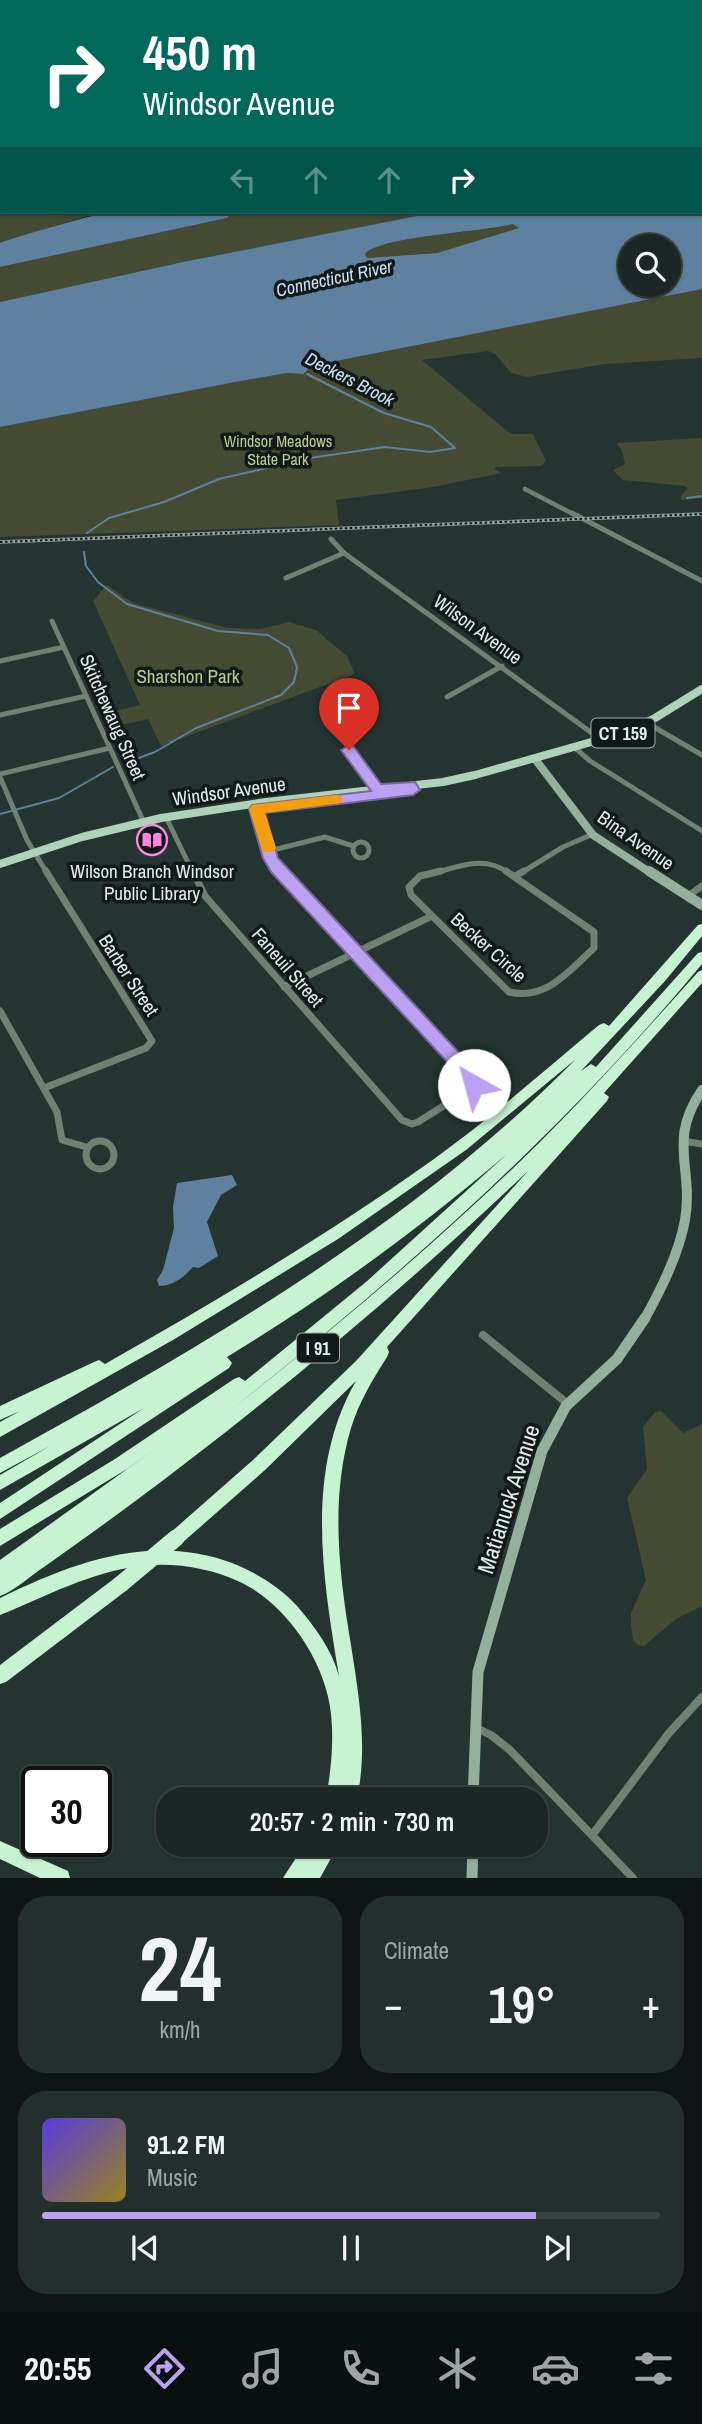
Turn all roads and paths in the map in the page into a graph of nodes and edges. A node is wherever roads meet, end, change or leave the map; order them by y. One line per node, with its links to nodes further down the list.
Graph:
1 (525, 489): 5 (street)
2 (331, 539): 3 (street, Wilson Avenue)
3 (344, 553): 4 (street); 9 (street, Wilson Avenue)
4 (286, 578)
5 (702, 581)
6 (52, 621): 7 (street, Skitchewaug Street)
7 (64, 647): 8 (street); 11 (street, Skitchewaug Street)
8 (0, 661)
9 (502, 666): 13 (street); 17 (street, Wilson Avenue)
10 (702, 689): 14 (main road, Windsor Avenue / CT 159)
11 (86, 696): 15 (street); 18 (street, Skitchewaug Street)
12 (702, 696): 14 (main road, Windsor Avenue / CT 159)
13 (447, 698)
14 (675, 710): 16 (main road, Windsor Avenue / CT 159)
15 (0, 715)
16 (649, 724): 17 (main road, Windsor Avenue / CT 159); 21 (street)
17 (605, 742): 20 (main road, Windsor Avenue / CT 159)
18 (110, 748): 23 (street); 28 (street, Skitchewaug Street)
19 (349, 750): 25 (street)
20 (577, 750): 22 (main road, Windsor Avenue / CT 159); 29 (street)
21 (702, 755)
22 (537, 761): 24 (main road, Windsor Avenue / CT 159); 30 (street, Bina Avenue)
23 (0, 775): 33 (street, Barber Street)
24 (411, 788): 25 (main road, Windsor Avenue / CT 159); 26 (main road, Windsor Avenue / CT 159)
25 (377, 789): 26 (main road, Windsor Avenue / CT 159)
26 (256, 806): 27 (main road, Windsor Avenue / CT 159); 32 (street)
27 (167, 820): 28 (main road, Windsor Avenue / CT 159); 46 (street, Faneuil Street)
28 (145, 824): 33 (main road, Windsor Avenue / CT 159)
29 (702, 831)
30 (593, 834): 36 (street); 38 (street, Bina Avenue)
31 (353, 846): 32 (street)
32 (269, 851): 43 (street)
33 (37, 854): 34 (main road, Windsor Avenue / CT 159); 35 (main road, Windsor Avenue / CT 159); 50 (street, Barber Street)
34 (0, 864)
35 (0, 870)
36 (515, 876): 40 (street, Becker Circle); 40 (street, Becker Circle)
37 (702, 886): 38 (street)
38 (688, 896): 39 (street, Bina Avenue)
39 (701, 905)
40 (432, 916): 43 (street)
41 (702, 928): 47 (highway)
42 (702, 946): 56 (highway)
43 (355, 953): 46 (street); 46 (street, Faneuil Street)
44 (702, 956): 55 (highway)
45 (702, 975): 49 (highway, I 91)
46 (284, 986)
47 (641, 1000): 57 (highway); 63 (highway)
48 (0, 1011): 50 (street)
49 (610, 1077): 58 (highway); 68 (highway, I 91)
50 (44, 1088): 54 (street)
51 (702, 1090): 52 (street, Matianuck Avenue)
52 (681, 1141): 53 (street); 60 (street, Matianuck Avenue)
53 (702, 1144)
54 (86, 1147): 54 (street)
55 (392, 1268): 66 (highway); 67 (highway)
56 (320, 1292): 64 (highway); 65 (highway)
57 (211, 1310): 61 (highway); 62 (highway)
58 (412, 1310): 70 (highway, bridge); 74 (highway)
59 (483, 1335): 60 (street)
60 (568, 1404): 72 (street, Matianuck Avenue)
61 (0, 1413)
62 (0, 1430)
63 (0, 1466)
64 (0, 1482)
65 (0, 1512)
66 (0, 1538)
67 (0, 1570)
68 (0, 1588)
69 (0, 1607): 73 (highway)
70 (0, 1676)
71 (702, 1698): 76 (street)
72 (474, 1728): 75 (street, Matianuck Avenue); 76 (street)
73 (337, 1787)
74 (350, 1787)
75 (473, 1787)
76 (593, 1834): 85 (street)
77 (0, 1850): 81 (highway)
78 (307, 1857): 82 (highway)
79 (322, 1857): 83 (highway)
80 (473, 1857): 84 (street)
81 (61, 1878)
82 (292, 1878)
83 (310, 1878)
84 (472, 1878)
85 (633, 1878)

